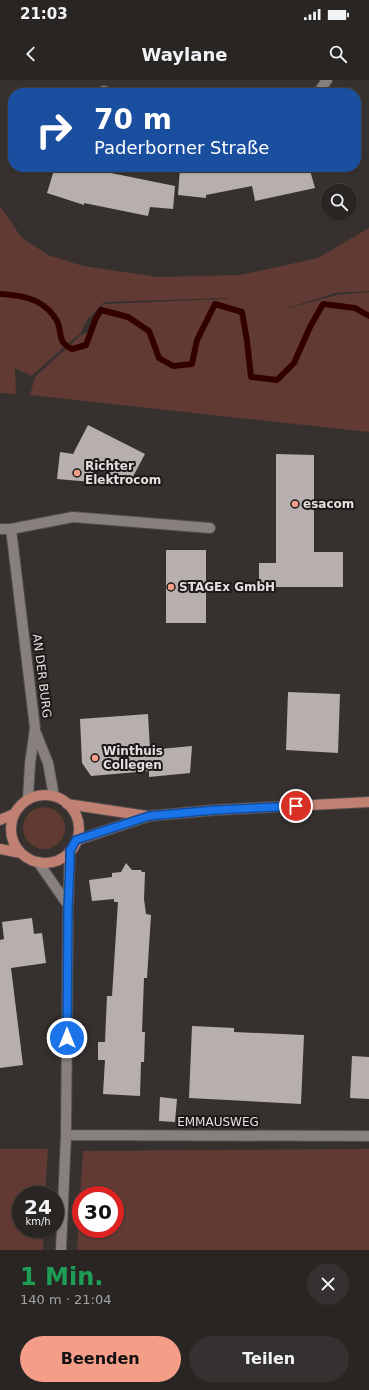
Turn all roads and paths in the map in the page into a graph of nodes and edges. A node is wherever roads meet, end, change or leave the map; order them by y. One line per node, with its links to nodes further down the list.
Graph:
1 (210, 528): 3 (street)
2 (0, 529): 3 (street)
3 (11, 529): 4 (street, AN DER BURG)
4 (35, 732): 5 (street, AN DER BURG); 6 (street, AN DER BURG)
5 (54, 796): 6 (main road); 8 (main road)
6 (28, 799): 9 (main road)
7 (369, 802): 10 (main road)
8 (67, 804): 10 (main road); 12 (main road)
9 (14, 814): 11 (main road); 15 (main road)
10 (149, 816): 12 (main road)
11 (0, 820)
12 (76, 840): 14 (main road)
13 (0, 849): 15 (main road)
14 (70, 851): 16 (main road); 17 (street)
15 (21, 853): 16 (main road)
16 (38, 862): 17 (street)
17 (68, 904): 18 (street)
18 (66, 1135): 19 (street, EMMAUSWEG); 20 (street)
19 (369, 1136)
20 (61, 1250)

